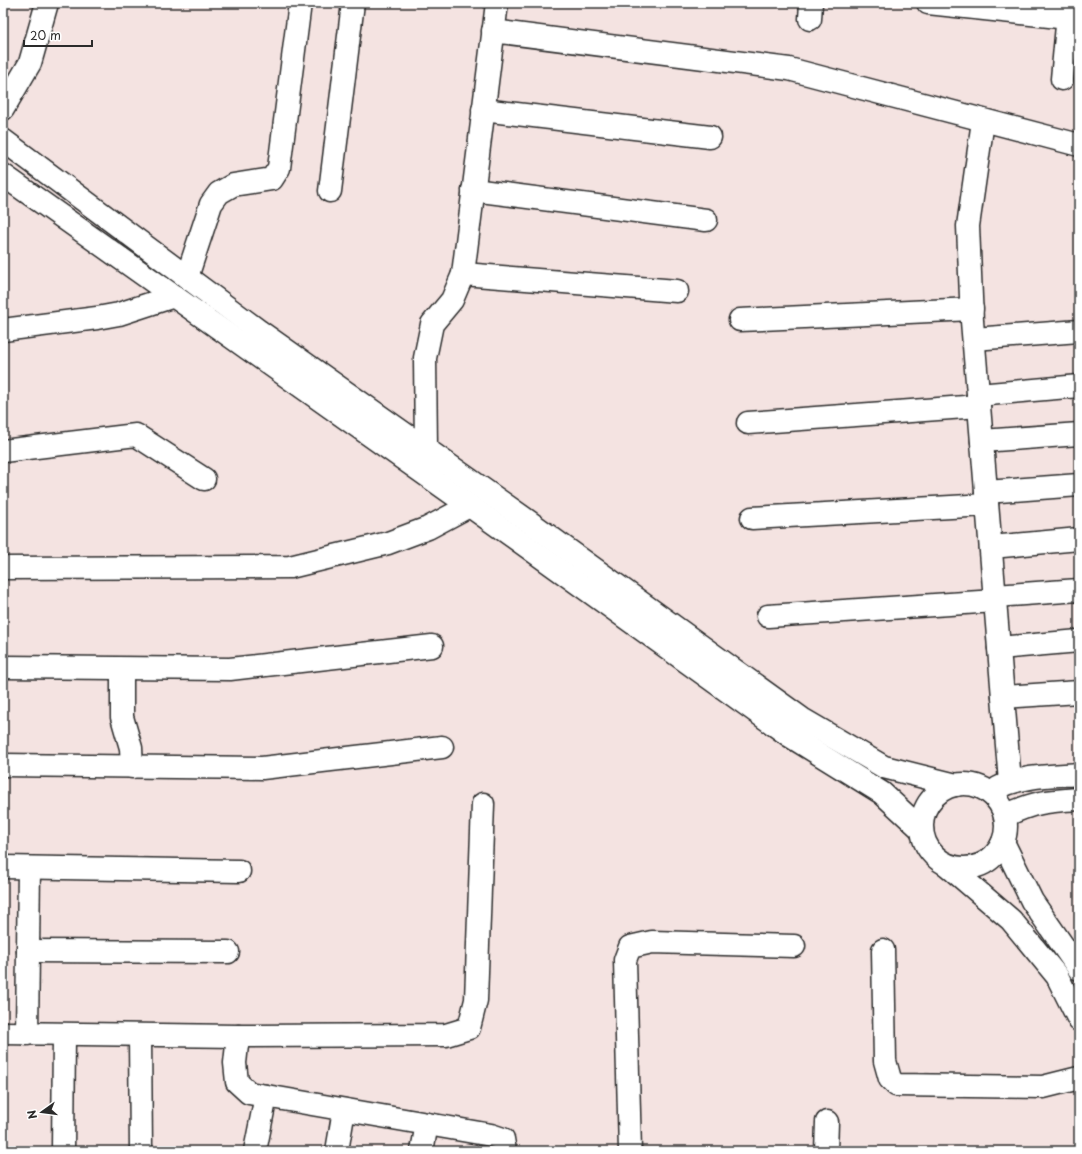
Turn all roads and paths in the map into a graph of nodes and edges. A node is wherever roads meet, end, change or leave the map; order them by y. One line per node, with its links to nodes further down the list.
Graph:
1 (47, 3): 10 (street)
2 (300, 3): 21 (street)
3 (353, 3): 18 (street)
4 (497, 3): 7 (street)
5 (928, 3): 6 (street)
6 (1068, 10): 8 (street)
7 (493, 30): 11 (street); 12 (street)
8 (1071, 57): 9 (street)
9 (1062, 79)
10 (3, 109)
11 (483, 110): 13 (street); 17 (street)
12 (983, 121): 15 (street); 24 (street)
13 (710, 137)
14 (3, 140): 21 (street)
15 (1079, 145)
16 (3, 175): 23 (street)
17 (473, 190): 19 (street); 20 (street)
18 (330, 192)
19 (706, 220)
20 (463, 274): 22 (street); 34 (street)
21 (187, 277): 34 (street)
22 (677, 291)
23 (174, 296): 26 (street); 39 (street)
24 (972, 309): 25 (street); 28 (street)
25 (740, 320)
26 (3, 330)
27 (1079, 331): 28 (street)
28 (974, 340): 30 (street)
29 (1079, 386): 30 (street)
30 (979, 400): 31 (street); 33 (street)
31 (748, 423)
32 (1079, 434): 33 (street)
33 (982, 441): 38 (street)
34 (426, 449): 59 (street)
35 (3, 451): 36 (street)
36 (204, 480)
37 (1079, 485): 38 (street)
38 (987, 499): 40 (street); 42 (street)
39 (470, 506): 43 (street); 64 (street)
40 (752, 518)
41 (1079, 539): 42 (street)
42 (991, 547): 45 (street)
43 (3, 568)
44 (1079, 590): 45 (street)
45 (995, 599): 46 (street); 49 (street)
46 (768, 616)
47 (1079, 641): 49 (street)
48 (432, 646): 51 (street)
49 (999, 648): 53 (street)
50 (3, 667): 51 (street)
51 (122, 669): 56 (street)
52 (1079, 692): 53 (street)
53 (1003, 697): 58 (street)
54 (442, 747): 56 (street)
55 (3, 766): 56 (street)
56 (132, 767)
57 (1079, 774): 58 (street)
58 (1010, 782): 60 (street)
59 (956, 785): 60 (street); 64 (street)
60 (988, 793): 63 (street)
61 (1079, 799): 63 (street)
62 (483, 804): 80 (street)
63 (1004, 816): 65 (street)
64 (922, 830): 66 (street)
65 (1003, 842): 66 (street); 74 (street)
66 (947, 865): 75 (street)
67 (3, 867): 68 (street)
68 (28, 868): 69 (street); 72 (street)
69 (239, 871)
70 (794, 946): 92 (street)
71 (883, 950): 81 (street)
72 (28, 951): 73 (street); 77 (street)
73 (228, 952)
74 (1079, 969)
75 (1079, 1020)
76 (3, 1033): 77 (street)
77 (27, 1034): 78 (street)
78 (64, 1035): 79 (street); 86 (street)
79 (140, 1036): 80 (street); 87 (street)
80 (238, 1036): 82 (street)
81 (1079, 1078)
82 (266, 1096): 83 (street); 88 (street)
83 (344, 1110): 85 (street); 89 (street)
84 (827, 1122): 93 (street)
85 (427, 1124): 90 (street); 91 (street)
86 (62, 1151)
87 (141, 1151)
88 (255, 1151)
89 (337, 1151)
90 (422, 1151)
91 (505, 1151)
92 (630, 1151)
93 (826, 1151)

